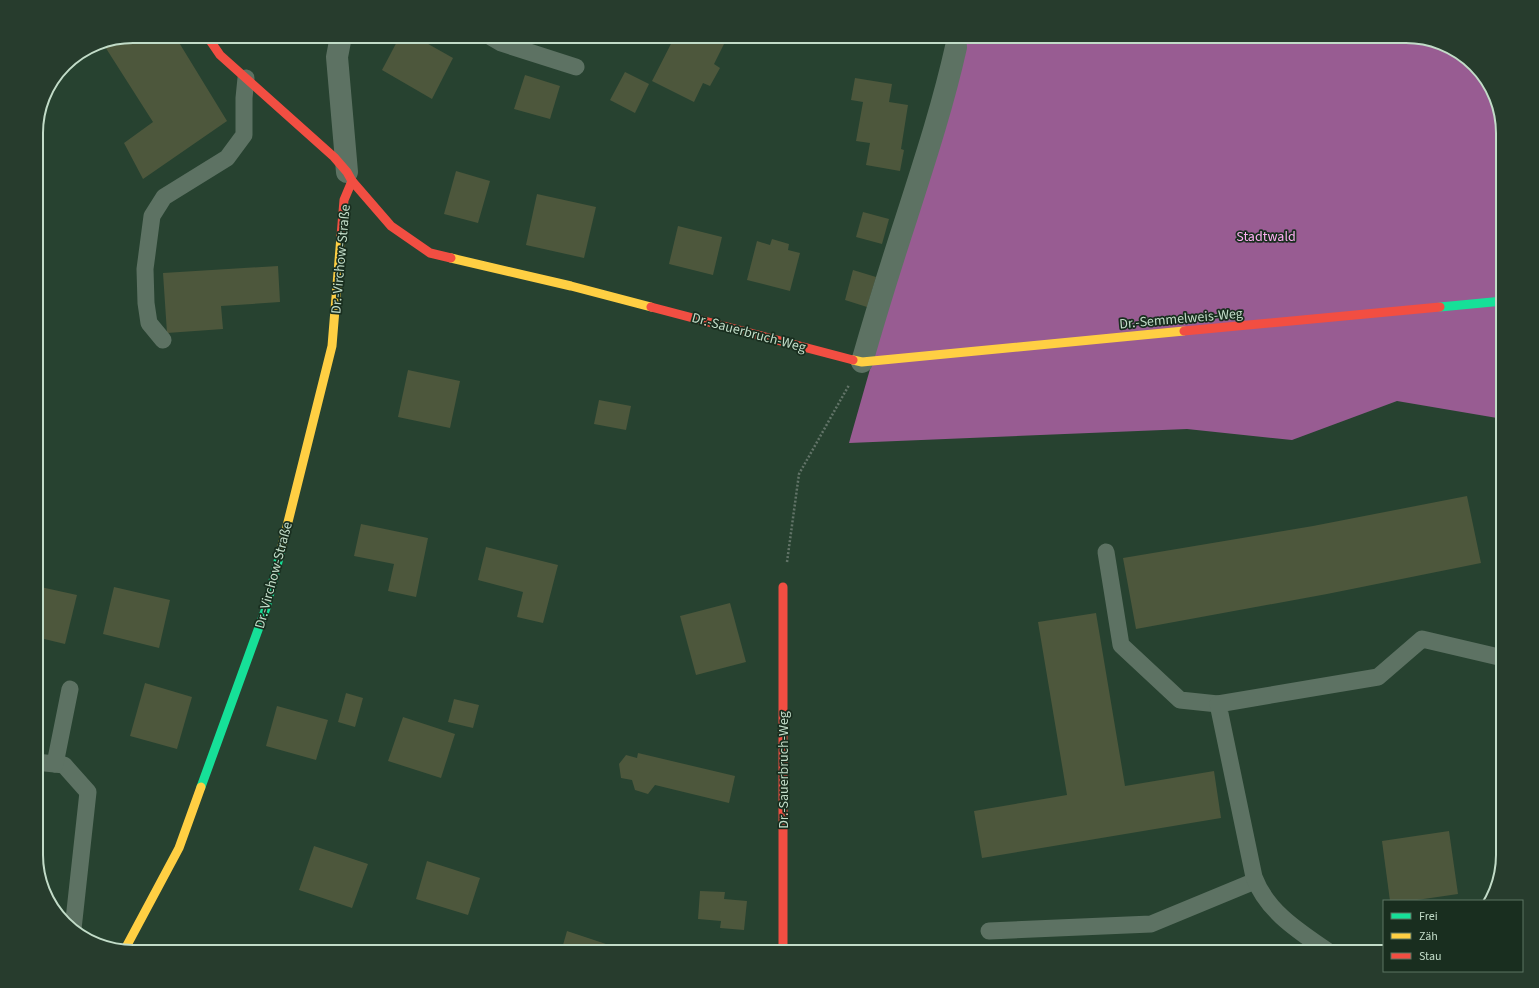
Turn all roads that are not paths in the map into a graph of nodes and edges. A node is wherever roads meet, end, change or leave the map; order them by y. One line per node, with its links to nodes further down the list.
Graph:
1 (212, 43): 6 (street)
2 (340, 43): 7 (street, Dr.-Virchow-Straße)
3 (501, 43): 5 (lane)
4 (956, 47): 10 (street)
5 (576, 67)
6 (246, 78): 7 (street); 9 (lane)
7 (349, 176): 10 (street, Dr.-Sauerbruch-Weg); 21 (street, Dr.-Virchow-Straße)
8 (1496, 303): 10 (street, Dr.-Semmelweis-Weg)
9 (163, 340)
10 (862, 362)
11 (1106, 552): 15 (lane)
12 (783, 587): 22 (street, Dr.-Sauerbruch-Weg)
13 (1496, 656): 15 (lane)
14 (70, 689): 17 (lane)
15 (1218, 704): 18 (lane)
16 (43, 763): 17 (lane)
17 (55, 764): 19 (lane)
18 (1255, 881): 20 (lane); 23 (lane)
19 (74, 923)
20 (989, 931)
21 (127, 945)
22 (783, 945)
23 (1319, 945)

